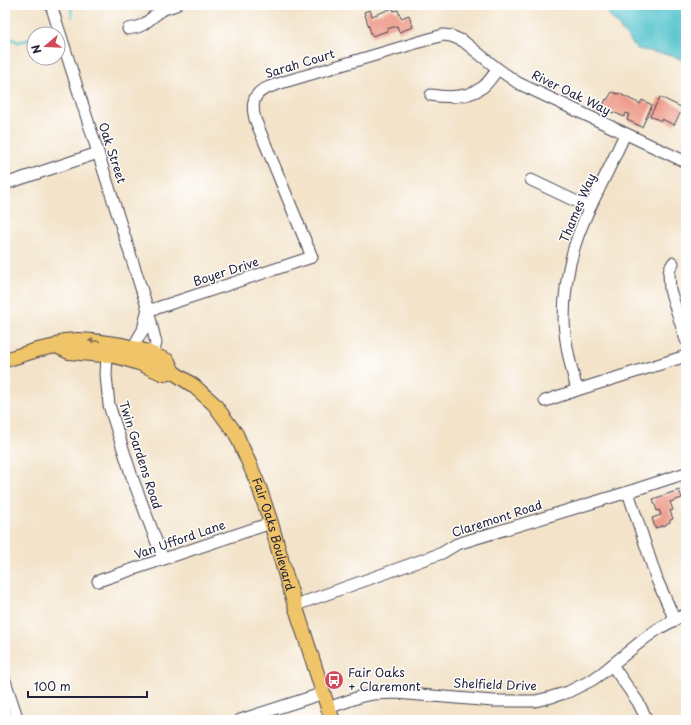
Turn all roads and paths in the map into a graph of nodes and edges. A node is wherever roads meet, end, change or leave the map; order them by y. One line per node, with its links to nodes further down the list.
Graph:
1 (51, 5): 8 (street, Oak Street)
2 (176, 5): 3 (street)
3 (128, 29)
4 (451, 36): 5 (street, River Oak Way); 13 (street, Sarah Court)
5 (498, 69): 6 (street); 7 (street, River Oak Way)
6 (431, 95)
7 (625, 134): 9 (street, River Oak Way); 12 (street, Thames Way)
8 (98, 153): 11 (street); 15 (street, Oak Street)
9 (686, 162)
10 (531, 180): 12 (street)
11 (5, 184)
12 (590, 208): 24 (street, Thames Way)
13 (312, 258): 15 (street, Boyer Drive)
14 (673, 262): 16 (street)
15 (148, 310): 18 (street); 19 (street)
16 (686, 340)
17 (56, 346): 18 (main road, Fair Oaks Boulevard, one-way to 17); 20 (main road, Fair Oaks Boulevard); 22 (main road, Fair Oaks Boulevard)
18 (133, 347): 19 (main road, Fair Oaks Boulevard)
19 (153, 354): 20 (main road); 23 (main road, Fair Oaks Boulevard)
20 (112, 356): 23 (main road, Fair Oaks Boulevard); 29 (street, Twin Gardens Road)
21 (686, 356): 24 (street)
22 (5, 360)
23 (173, 372): 28 (main road, Fair Oaks Boulevard)
24 (577, 390): 25 (street)
25 (545, 401)
26 (686, 473): 27 (street, Claremont Road)
27 (628, 492): 31 (street, Claremont Road); 33 (street)
28 (271, 523): 29 (street, Van Ufford Lane); 31 (main road, Fair Oaks Boulevard)
29 (163, 559): 30 (street, Van Ufford Lane)
30 (98, 582)
31 (296, 606): 36 (main road, Fair Oaks Boulevard)
32 (686, 614): 33 (street, Shelfield Drive)
33 (675, 620): 34 (street, Shelfield Drive)
34 (612, 665): 37 (street, Shelfield Drive); 40 (street)
35 (5, 681): 38 (street)
36 (324, 693): 37 (main road, Fair Oaks Boulevard); 39 (street)
37 (331, 714)
38 (18, 720)
39 (240, 720)
40 (647, 720)

